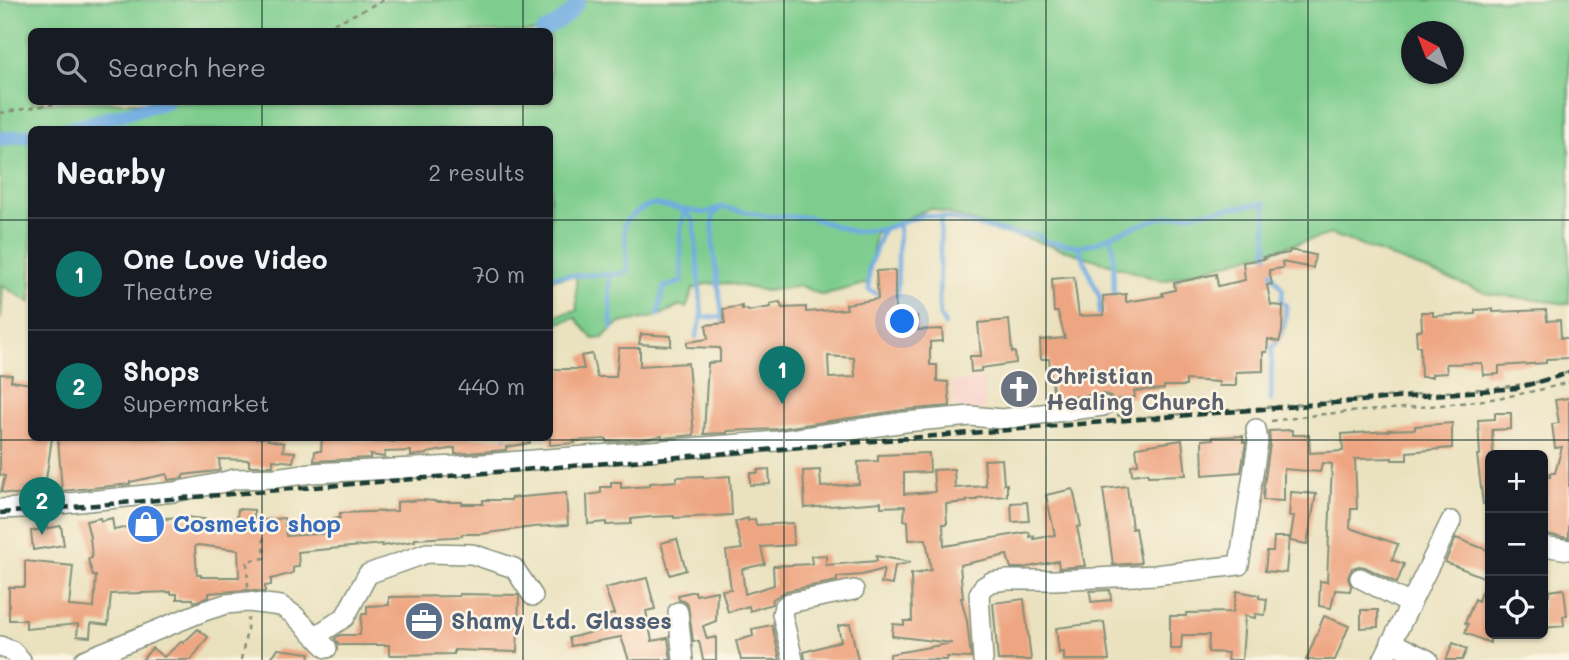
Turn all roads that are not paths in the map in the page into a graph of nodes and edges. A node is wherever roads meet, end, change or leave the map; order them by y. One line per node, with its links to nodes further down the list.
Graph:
1 (1103, 406): 3 (street)
2 (1258, 426): 18 (street)
3 (0, 509)
4 (1451, 521): 10 (street)
5 (1548, 547): 6 (street)
6 (1569, 550)
7 (1360, 578): 10 (street)
8 (854, 590): 17 (street)
9 (533, 596): 15 (street)
10 (1410, 604): 13 (street)
11 (678, 612): 16 (street)
12 (0, 646): 14 (street)
13 (1387, 651): 19 (street)
14 (21, 660)
15 (85, 660)
16 (683, 660)
17 (793, 660)
18 (983, 660)
19 (1428, 660)

